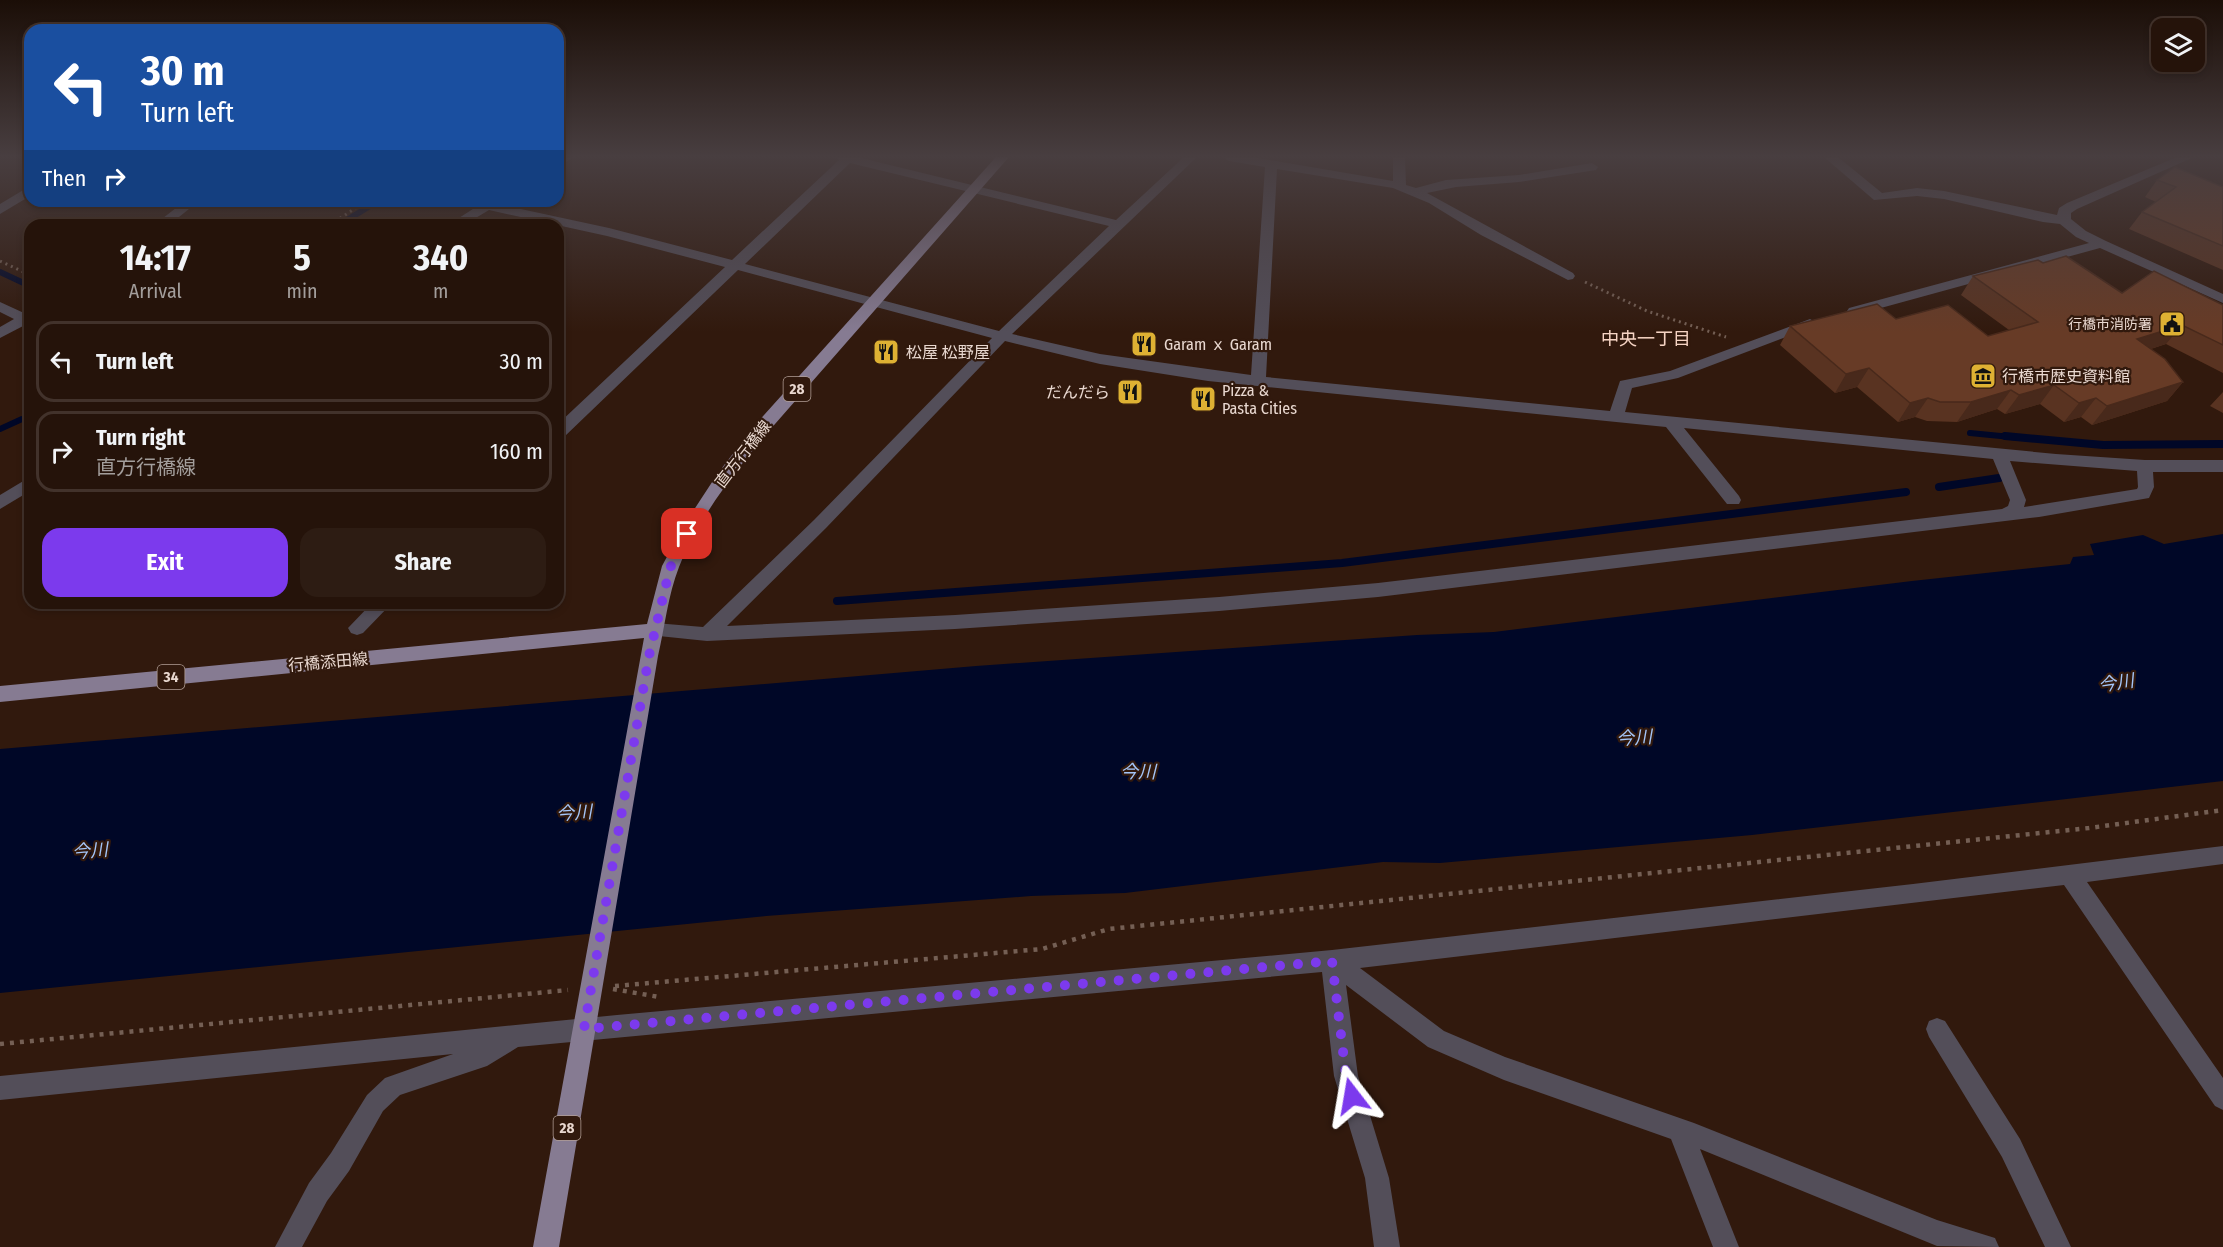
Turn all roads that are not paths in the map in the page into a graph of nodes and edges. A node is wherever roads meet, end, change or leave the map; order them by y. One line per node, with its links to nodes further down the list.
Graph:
1 (541, 215): 10 (street)
2 (786, 215): 15 (street)
3 (952, 215): 18 (main road, 直方行橋線 / 28)
4 (1083, 215): 13 (street)
5 (1127, 215): 13 (street)
6 (1270, 215): 26 (street)
7 (1457, 215): 16 (street)
8 (2031, 215): 11 (street)
9 (2064, 215): 11 (street)
10 (556, 219)
11 (2064, 220): 14 (street)
12 (564, 221): 15 (street)
13 (1117, 224): 25 (street)
14 (2101, 244): 17 (street); 20 (street)
15 (733, 265): 18 (street); 29 (street)
16 (1568, 276)
17 (2223, 299)
18 (876, 302): 25 (street); 39 (main road, 直方行橋線 / 28)
19 (0, 306): 21 (street)
20 (1843, 314)
21 (24, 317)
22 (1821, 320): 27 (street)
23 (24, 321): 24 (street)
24 (0, 333)
25 (1002, 336): 26 (street); 40 (street)
26 (1258, 380): 27 (street)
27 (1616, 415): 28 (street)
28 (1670, 420): 30 (street); 34 (street)
29 (564, 427)
30 (1999, 454): 31 (street); 36 (street)
31 (2145, 466): 32 (street); 36 (street)
32 (2223, 466)
33 (24, 487): 35 (street)
34 (1733, 500)
35 (0, 503)
36 (2007, 514): 40 (street)
37 (377, 609): 38 (street)
38 (357, 628)
39 (655, 630): 40 (street); 41 (main road, 行橋添田線 / 34); 45 (main road, 直方行橋線 / 28)
40 (707, 634)
41 (0, 694)
42 (2223, 855): 43 (street)
43 (2070, 874): 44 (street); 49 (street)
44 (1332, 961): 45 (street); 50 (street); 53 (street)
45 (586, 1019): 47 (street); 52 (main road, 直方行橋線 / 28)
46 (1937, 1029): 56 (street)
47 (514, 1036): 48 (street); 51 (street)
48 (0, 1088)
49 (2223, 1098)
50 (1680, 1130): 54 (street); 55 (street)
51 (288, 1247)
52 (546, 1247)
53 (1387, 1247)
54 (1726, 1247)
55 (1986, 1247)
56 (2058, 1247)

